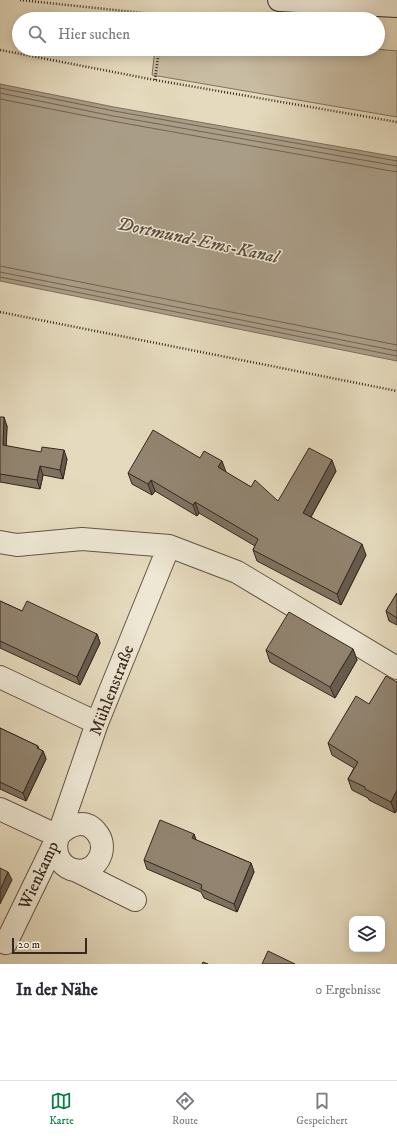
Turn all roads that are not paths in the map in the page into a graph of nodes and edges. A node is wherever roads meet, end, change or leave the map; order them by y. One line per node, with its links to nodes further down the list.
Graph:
1 (279, 0): 2 (street)
2 (397, 6)
3 (0, 542): 4 (street)
4 (169, 546): 5 (street); 7 (street, Mühlenstraße)
5 (397, 668)
6 (0, 678): 7 (street)
7 (97, 723): 9 (street, Mühlenstraße)
8 (0, 809): 9 (street, Wienkamp)
9 (58, 836): 10 (street); 10 (street); 12 (street, Wienkamp)
10 (75, 870): 11 (street, Wienkamp)
11 (135, 900)
12 (0, 941)

